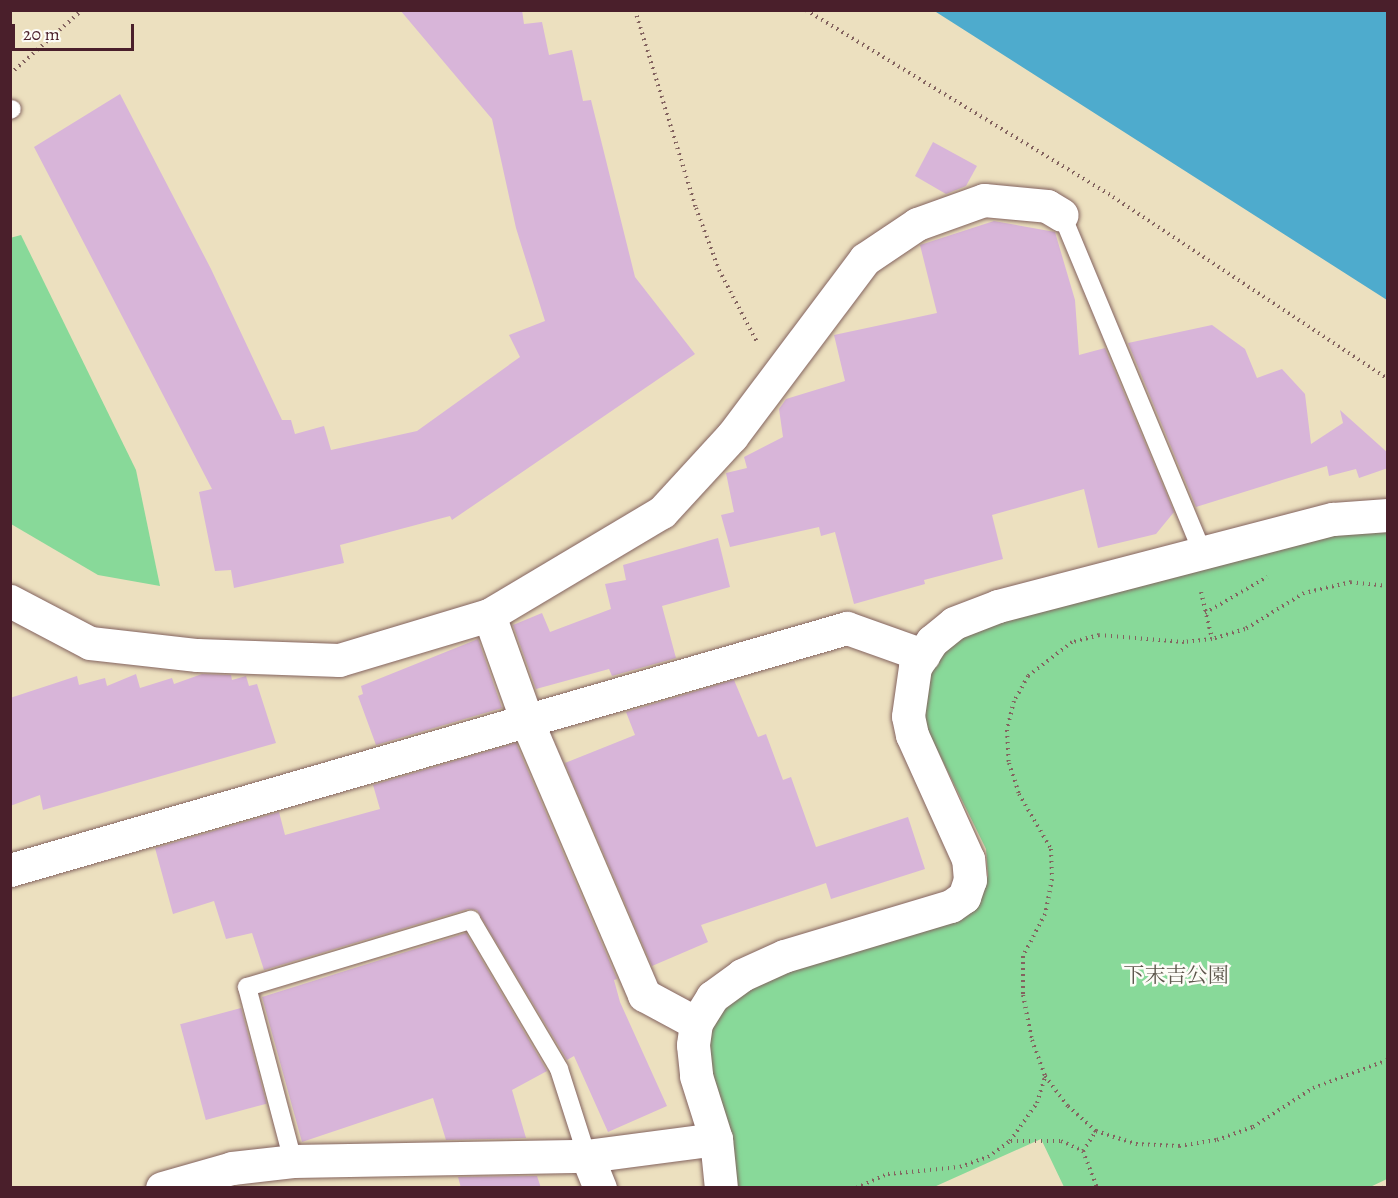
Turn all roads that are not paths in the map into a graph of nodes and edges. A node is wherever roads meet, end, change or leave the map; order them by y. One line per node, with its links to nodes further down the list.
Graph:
1 (1062, 215): 3 (lane); 5 (street)
2 (1388, 515): 3 (street)
3 (1203, 553): 6 (street)
4 (10, 601): 5 (street)
5 (489, 615): 7 (street)
6 (923, 655): 7 (street); 9 (street)
7 (528, 724): 8 (street); 9 (street)
8 (10, 870)
9 (696, 1023): 10 (street)
10 (716, 1139): 11 (street); 16 (street)
11 (587, 1156): 12 (street); 12 (lane); 15 (street)
12 (293, 1161): 13 (street)
13 (233, 1178): 14 (street)
14 (162, 1188)
15 (600, 1188)
16 (721, 1188)

